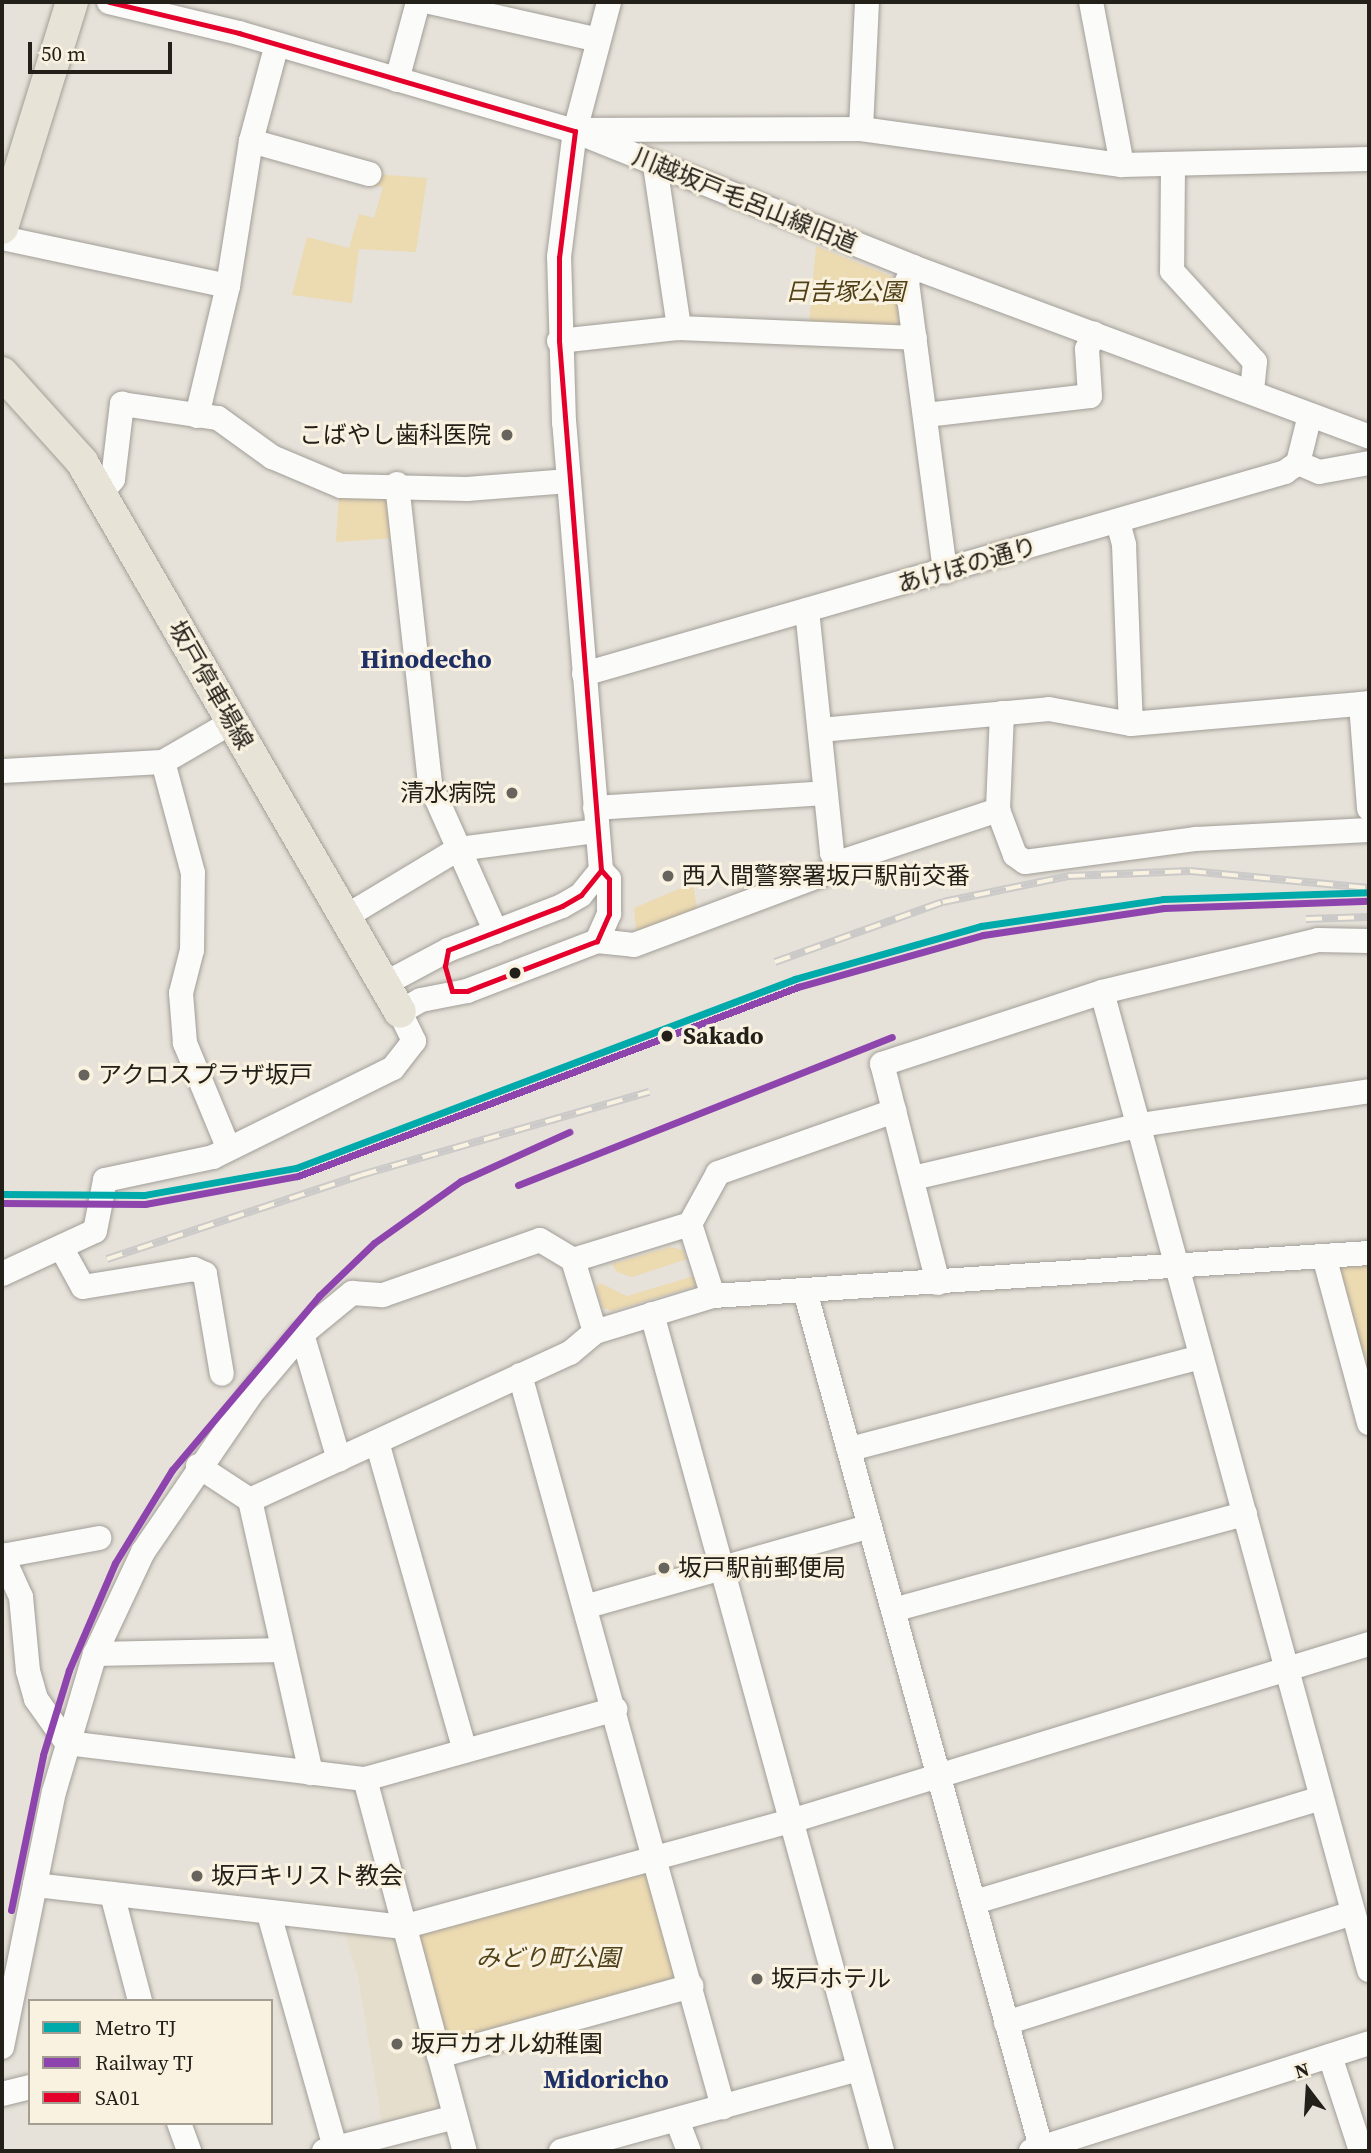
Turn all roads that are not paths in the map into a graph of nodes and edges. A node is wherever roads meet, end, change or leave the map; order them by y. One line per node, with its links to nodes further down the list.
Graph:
1 (72, 2): 20 (main road)
2 (109, 2): 9 (street, 川越坂戸毛呂山線旧道)
3 (418, 2): 10 (street)
4 (430, 2): 8 (street)
5 (609, 2): 8 (street)
6 (867, 2): 12 (street)
7 (1091, 2): 17 (street)
8 (598, 40): 13 (street)
9 (277, 44): 10 (street, 川越坂戸毛呂山線旧道); 14 (street)
10 (397, 80): 13 (street, 川越坂戸毛呂山線旧道)
11 (664, 126): 12 (street); 13 (street); 16 (street)
12 (861, 129): 17 (street)
13 (575, 131): 16 (street, 川越坂戸毛呂山線旧道); 27 (street)
14 (251, 141): 19 (street); 23 (street)
15 (1369, 159): 18 (street)
16 (645, 161): 22 (street, 川越坂戸毛呂山線旧道); 24 (street)
17 (1122, 165): 18 (street)
18 (1173, 166): 29 (street)
19 (369, 174)
20 (2, 228)
21 (2, 238): 23 (street)
22 (913, 267): 25 (street, 川越坂戸毛呂山線旧道); 26 (street)
23 (228, 286): 32 (street)
24 (679, 328): 26 (street); 27 (street)
25 (1094, 334): 29 (street, 川越坂戸毛呂山線旧道); 30 (street)
26 (915, 338): 30 (street)
27 (559, 341): 36 (street)
28 (2, 373): 38 (main road, 坂戸停車場線)
29 (1252, 392): 31 (street, 川越坂戸毛呂山線旧道)
30 (926, 415): 40 (street)
31 (1310, 415): 33 (street, 川越坂戸毛呂山線旧道); 34 (street)
32 (197, 416): 37 (street); 38 (street)
33 (1369, 437)
34 (1298, 463): 35 (street); 39 (street, あけぼの通り)
35 (1369, 463)
36 (569, 481): 37 (street); 42 (street)
37 (397, 484): 55 (street)
38 (101, 494): 45 (main road, 坂戸停車場線)
39 (1118, 522): 40 (street, あけぼの通り); 46 (street)
40 (945, 572): 41 (street, あけぼの通り)
41 (807, 610): 42 (street, あけぼの通り); 47 (street)
42 (584, 674): 53 (street)
43 (1365, 704): 46 (street); 51 (street)
44 (1002, 713): 46 (street); 47 (street); 52 (street)
45 (232, 722): 48 (street); 58 (main road, 坂戸停車場線)
46 (1131, 724)
47 (820, 730): 50 (street)
48 (163, 762): 49 (street); 70 (street)
49 (2, 771)
50 (825, 793): 53 (street); 56 (street)
51 (1369, 809)
52 (998, 810): 54 (street); 56 (street)
53 (596, 819): 55 (street); 57 (street)
54 (1369, 831)
55 (458, 849): 58 (street); 59 (street)
56 (838, 863): 60 (street)
57 (601, 870): 59 (street); 60 (street)
58 (345, 917): 63 (main road, 坂戸停車場線)
59 (496, 932): 62 (street)
60 (597, 941): 64 (street)
61 (1369, 941): 65 (street)
62 (448, 950): 63 (street); 64 (street)
63 (384, 984): 66 (main road, 坂戸停車場線)
64 (452, 990): 66 (street)
65 (1102, 992): 68 (street); 69 (street)
66 (400, 1012): 70 (street)
67 (1369, 1091): 69 (street)
68 (894, 1111): 71 (street); 72 (street)
69 (1140, 1125): 71 (street); 77 (street)
70 (228, 1147): 73 (street)
71 (913, 1178): 79 (street)
72 (690, 1224): 76 (street); 81 (street)
73 (62, 1248): 78 (street); 86 (street)
74 (1369, 1253): 75 (street)
75 (1324, 1256): 77 (street); 88 (street)
76 (573, 1260): 83 (street); 84 (street)
77 (1176, 1268): 79 (street); 85 (street)
78 (2, 1274)
79 (938, 1283): 80 (street)
80 (805, 1292): 81 (street); 90 (street)
81 (713, 1296): 82 (street)
82 (652, 1314): 83 (street); 98 (street)
83 (595, 1332): 87 (street)
84 (302, 1334): 91 (street); 92 (street)
85 (1201, 1357): 90 (street); 94 (street)
86 (222, 1374)
87 (520, 1375): 89 (street); 99 (street)
88 (1369, 1423)
89 (377, 1442): 91 (street); 107 (street)
90 (849, 1449): 95 (street)
91 (339, 1460): 93 (street)
92 (198, 1466): 93 (street); 103 (street)
93 (250, 1500): 102 (street)
94 (1245, 1514): 100 (street); 104 (street)
95 (870, 1526): 98 (street); 100 (street)
96 (99, 1538): 97 (street)
97 (2, 1555): 106 (street)
98 (722, 1568): 99 (street); 112 (street)
99 (587, 1606): 105 (street)
100 (893, 1610): 109 (street)
101 (1369, 1644): 104 (street)
102 (283, 1650): 103 (street); 108 (street)
103 (95, 1654): 106 (street)
104 (1288, 1667): 109 (street); 111 (street)
105 (615, 1709): 107 (street); 113 (street)
106 (67, 1743): 108 (street); 114 (street)
107 (465, 1751): 110 (street)
108 (311, 1773): 110 (street)
109 (938, 1776): 112 (street); 116 (street)
110 (365, 1779): 119 (street)
111 (1321, 1798): 116 (street); 118 (street)
112 (791, 1821): 113 (street); 128 (street)
113 (656, 1858): 119 (street); 121 (street)
114 (35, 1885): 115 (street); 125 (street)
115 (112, 1894): 117 (street); 122 (street)
116 (975, 1902): 123 (street)
117 (269, 1913): 119 (street); 135 (street)
118 (1353, 1913): 120 (street); 123 (street)
119 (403, 1927): 126 (street)
120 (1369, 1970)
121 (691, 1986): 126 (street); 131 (street)
122 (139, 1999)
123 (1006, 2023): 136 (street)
124 (1369, 2043): 127 (street)
125 (2, 2047)
126 (439, 2056): 132 (street)
127 (1330, 2056): 136 (street); 142 (street)
128 (859, 2068): 131 (street); 141 (street)
129 (28, 2088): 130 (street)
130 (2, 2094)
131 (723, 2107): 133 (street)
132 (455, 2117): 135 (street); 138 (street)
133 (677, 2120): 139 (street); 140 (street)
134 (180, 2125): 137 (street)
135 (329, 2150)
136 (1038, 2150)
137 (189, 2151)
138 (465, 2151)
139 (561, 2151)
140 (689, 2151)
141 (882, 2151)
142 (1361, 2151)

